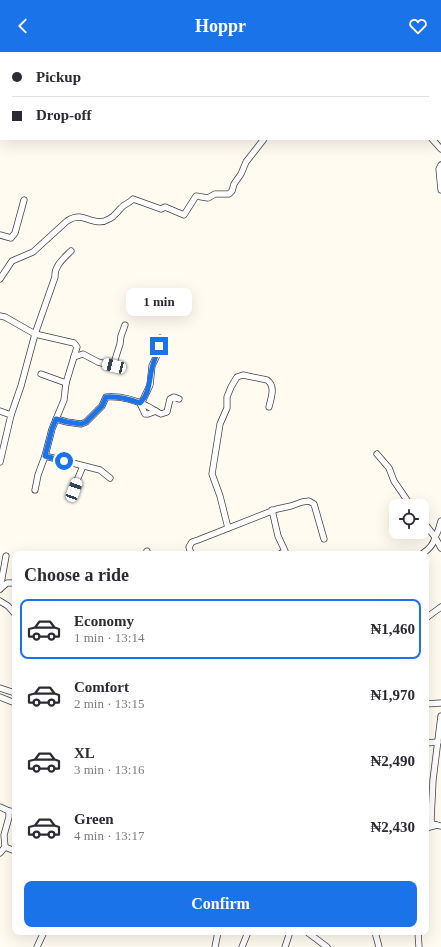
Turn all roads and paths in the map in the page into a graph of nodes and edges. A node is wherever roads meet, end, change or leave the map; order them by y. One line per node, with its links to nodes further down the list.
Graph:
1 (263, 140): 9 (street)
2 (433, 140): 3 (street)
3 (441, 149)
4 (441, 165): 5 (street)
5 (441, 190)
6 (24, 200): 7 (street)
7 (0, 235)
8 (71, 251): 12 (street)
9 (0, 279)
10 (0, 316): 12 (street)
11 (125, 325): 14 (street)
12 (35, 334): 14 (street); 21 (street)
13 (160, 338): 18 (street)
14 (74, 357): 16 (street)
15 (41, 374): 16 (street)
16 (66, 383): 22 (street)
17 (179, 399): 18 (street)
18 (140, 403): 22 (street)
19 (269, 407): 34 (street)
20 (0, 411): 21 (street)
21 (11, 415): 23 (street)
22 (56, 419): 25 (street)
23 (2, 451): 26 (street)
24 (377, 454): 31 (street)
25 (45, 456): 27 (street); 29 (street)
26 (0, 462)
27 (83, 466): 28 (street); 30 (street)
28 (110, 478)
29 (35, 490)
30 (70, 497)
31 (406, 499)
32 (272, 510): 34 (street); 37 (street); 40 (street)
33 (441, 521): 36 (street)
34 (228, 528): 39 (street)
35 (429, 529): 36 (street)
36 (435, 537): 38 (street); 41 (street)
37 (324, 539)
38 (441, 548)
39 (190, 551)
40 (285, 551)
41 (426, 551)
42 (6, 556): 44 (street)
43 (12, 583): 44 (street)
44 (0, 589)
45 (0, 601): 47 (street)
46 (441, 607): 48 (street)
47 (12, 611)
48 (429, 616)
49 (0, 688): 50 (street)
50 (12, 691)
51 (0, 698): 52 (street)
52 (12, 702)
53 (441, 703): 54 (street)
54 (429, 704)
55 (441, 716): 56 (street)
56 (441, 723): 57 (street)
57 (438, 742): 58 (street); 59 (street)
58 (429, 743)
59 (438, 765): 60 (street)
60 (433, 780): 61 (street); 64 (street)
61 (429, 781)
62 (0, 807): 63 (street)
63 (12, 811): 66 (street)
64 (439, 825): 65 (street)
65 (429, 827)
66 (2, 836): 67 (street)
67 (5, 847): 68 (street); 69 (street)
68 (12, 850)
69 (0, 853)
70 (43, 935): 77 (street)
71 (217, 935): 78 (street)
72 (247, 935): 79 (street)
73 (289, 935): 80 (street)
74 (311, 935): 81 (street)
75 (376, 935): 82 (street)
76 (418, 935): 83 (street)
77 (37, 947)
78 (215, 947)
79 (242, 947)
80 (285, 947)
81 (327, 947)
82 (379, 947)
83 (419, 947)

